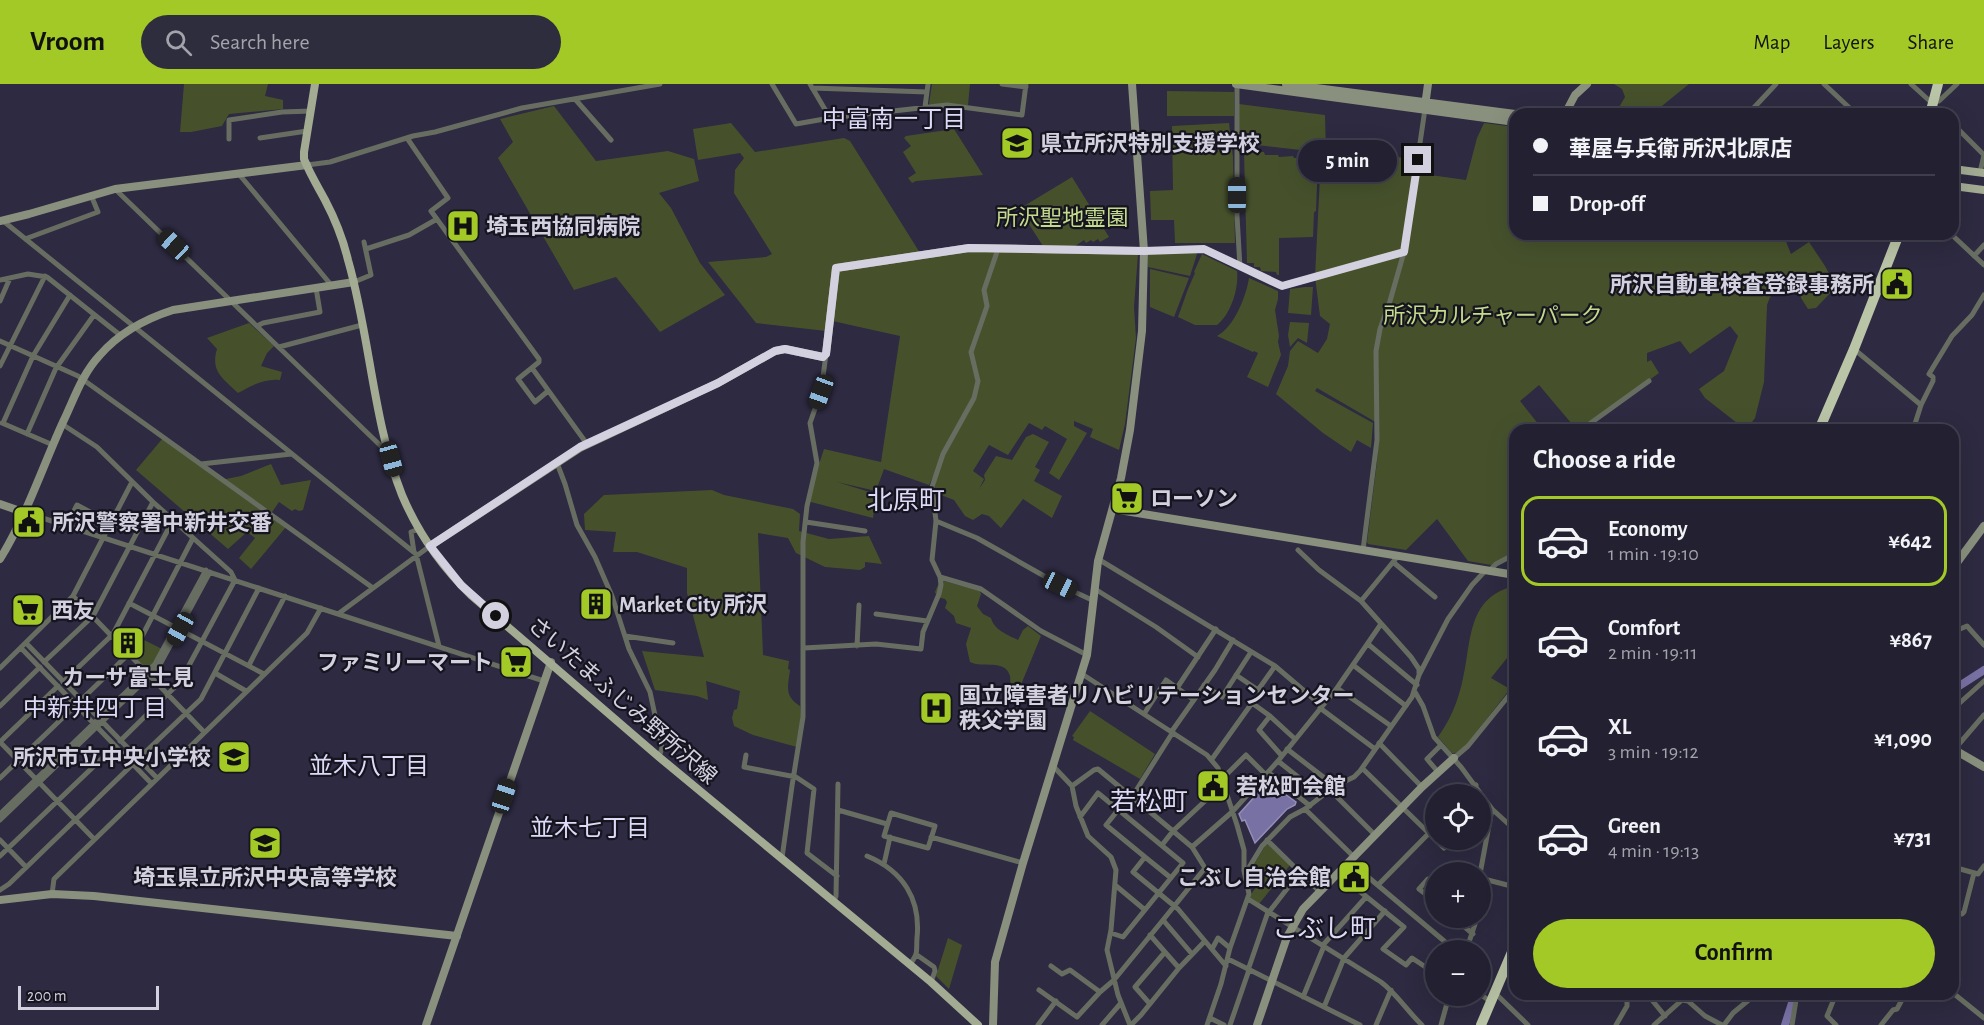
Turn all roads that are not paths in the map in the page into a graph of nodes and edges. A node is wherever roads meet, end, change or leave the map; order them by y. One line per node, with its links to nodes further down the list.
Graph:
1 (315, 84): 30 (main road, さいたまふじみ野所沢線)
2 (660, 84): 20 (street)
3 (772, 84): 32 (street)
4 (928, 84): 19 (street)
5 (1002, 84): 18 (street)
6 (1132, 84): 57 (street)
7 (1236, 84): 21 (street); 61 (street)
8 (1286, 84): 21 (street)
9 (1428, 84): 21 (street)
10 (1587, 84): 23 (street)
11 (1776, 84): 24 (street)
12 (1824, 84): 25 (street)
13 (1911, 84): 26 (street)
14 (1938, 84): 27 (highway)
15 (1944, 84): 28 (highway)
16 (1957, 84): 29 (street)
17 (811, 86): 19 (street); 32 (street)
18 (1026, 86): 22 (street)
19 (927, 92): 22 (street)
20 (575, 99): 37 (street); 39 (street)
21 (1425, 105): 31 (street); 33 (street); 58 (street)
22 (925, 107): 32 (street)
23 (1568, 108)
24 (1754, 108)
25 (1850, 108)
26 (1935, 108)
27 (1936, 108)
28 (1936, 108)
29 (1937, 108)
30 (311, 111): 35 (main road, さいたまふじみ野所沢線); 38 (street)
31 (1509, 113)
32 (830, 118)
33 (1509, 121)
34 (1959, 130): 40 (street)
35 (307, 131): 36 (street); 41 (main road, さいたまふじみ野所沢線)
36 (261, 138)
37 (407, 138): 41 (street); 49 (street)
38 (229, 139)
39 (611, 140)
40 (1984, 155): 43 (street)
41 (307, 165): 44 (street); 65 (main road, さいたまふじみ野所沢線)
42 (1959, 170): 43 (main road)
43 (1982, 172)
44 (238, 173): 46 (street); 66 (street)
45 (1959, 187): 47 (main road)
46 (115, 189): 48 (street); 71 (street)
47 (1984, 190)
48 (91, 195): 50 (street); 51 (street)
49 (437, 219): 65 (street); 85 (street)
50 (1, 220): 51 (street)
51 (25, 239): 74 (street)
52 (1889, 240): 93 (highway)
53 (1897, 240): 80 (highway)
54 (1957, 240): 59 (street)
55 (1984, 244): 59 (street)
56 (998, 249): 57 (street); 81 (street); 109 (street)
57 (1144, 251): 61 (street); 106 (street)
58 (1404, 252): 61 (street); 121 (street)
59 (1974, 256): 60 (street)
60 (1984, 265)
61 (1240, 267)
62 (45, 276): 63 (street); 68 (street); 78 (street)
63 (10, 278): 64 (street); 70 (street)
64 (0, 280)
65 (354, 282): 66 (street); 73 (main road, さいたまふじみ野所沢線)
66 (332, 286): 67 (street)
67 (316, 288): 71 (street); 75 (street)
68 (70, 295): 72 (street); 82 (street)
69 (1984, 295): 89 (street)
70 (0, 301)
71 (232, 301): 74 (street); 75 (street)
72 (94, 315): 76 (street); 84 (street)
73 (362, 325): 79 (street); 100 (main road, さいたまふじみ野所沢線)
74 (134, 326): 76 (street); 99 (street)
75 (257, 326): 79 (street)
76 (120, 335): 86 (street)
77 (0, 341): 78 (street)
78 (9, 345): 82 (street); 83 (street)
79 (279, 347): 100 (street)
80 (1854, 349): 89 (street); 94 (highway)
81 (826, 354): 97 (street); 110 (street)
82 (33, 356): 84 (street); 90 (street)
83 (0, 366)
84 (57, 366): 86 (street); 96 (street)
85 (532, 368): 88 (street); 88 (street)
86 (83, 379): 91 (street); 102 (street)
87 (1649, 381): 92 (street)
88 (548, 391): 97 (street)
89 (1922, 405): 95 (street)
90 (1, 423): 96 (street)
91 (62, 424): 98 (street); 103 (street)
92 (1589, 424)
93 (1815, 424)
94 (1822, 424)
95 (1915, 424)
96 (27, 434): 98 (street)
97 (586, 444): 101 (street)
98 (53, 445): 107 (street)
99 (291, 454): 102 (street); 123 (street)
100 (390, 454): 113 (main road, さいたまふじみ野所沢線)
101 (557, 463): 119 (street); 156 (street)
102 (201, 464): 136 (street)
103 (132, 482): 104 (street); 116 (street)
104 (153, 502): 108 (street); 118 (street)
105 (0, 504): 107 (street)
106 (1113, 509): 121 (street); 126 (street)
107 (23, 512): 111 (street); 125 (street)
108 (173, 520): 117 (street); 122 (street)
109 (936, 521): 133 (street); 141 (street)
110 (806, 522): 115 (street); 165 (street)
111 (66, 526): 114 (street); 114 (street)
112 (1984, 526): 128 (street)
113 (418, 529): 119 (main road, さいたまふじみ野所沢線); 123 (street)
114 (81, 530): 116 (street)
115 (865, 531)
116 (104, 538): 118 (street); 138 (street)
117 (193, 538): 129 (street); 134 (street)
118 (130, 546): 122 (street); 149 (street)
119 (430, 546): 123 (street); 171 (main road, さいたまふじみ野所沢線)
120 (1298, 550): 142 (street)
121 (1363, 550): 127 (street)
122 (155, 554): 129 (street); 143 (street)
123 (415, 554): 136 (street); 163 (street)
124 (1509, 557): 130 (street)
125 (0, 559)
126 (1098, 559): 137 (street); 153 (street)
127 (1396, 559): 130 (street); 140 (street); 142 (street)
128 (1959, 560)
129 (181, 562): 131 (street); 148 (street)
130 (1489, 570): 132 (street); 182 (street)
131 (208, 571): 134 (street); 152 (street)
132 (1509, 573)
133 (940, 577): 150 (street); 169 (street)
134 (235, 580): 135 (street); 158 (street)
135 (259, 588): 139 (street); 168 (street)
136 (373, 588): 146 (street)
137 (1095, 589): 141 (street); 170 (street)
138 (73, 596): 149 (street); 161 (street)
139 (285, 596): 145 (street); 174 (street)
140 (1435, 597)
141 (1094, 601): 169 (street)
142 (1361, 601): 151 (street)
143 (129, 603): 148 (street); 155 (street)
144 (859, 605): 164 (street)
145 (321, 608): 146 (street); 179 (street)
146 (338, 614): 163 (street)
147 (876, 614): 150 (street)
148 (153, 615): 152 (street); 167 (street)
149 (93, 616): 155 (street); 173 (street)
150 (927, 621): 164 (street)
151 (1382, 624): 160 (street); 182 (street)
152 (178, 628): 158 (street); 178 (street)
153 (1216, 629): 157 (street); 170 (street)
154 (1959, 629): 162 (street)
155 (111, 635): 167 (street); 185 (street)
156 (625, 636): 159 (street); 218 (street)
157 (1233, 640): 166 (street); 186 (street)
158 (202, 641): 168 (street); 192 (street)
159 (673, 643)
160 (1368, 644): 172 (street); 187 (street)
161 (23, 645): 173 (street); 176 (street)
162 (1984, 645)
163 (439, 646): 183 (street)
164 (857, 646): 165 (street)
165 (804, 648): 230 (street)
166 (1251, 652): 175 (street); 181 (street)
167 (130, 654): 178 (street); 195 (street)
168 (226, 654): 174 (street); 177 (street)
169 (1088, 655): 180 (street)
170 (1198, 657): 188 (street)
171 (551, 662): 183 (street); 218 (main road, さいたまふじみ野所沢線)
172 (1353, 664): 189 (street); 198 (street)
173 (42, 665): 185 (street); 197 (street)
174 (249, 665): 179 (street)
175 (1275, 666): 181 (street); 199 (street)
176 (0, 668)
177 (215, 673): 190 (street); 200 (street)
178 (148, 674): 192 (street); 204 (street)
179 (264, 674): 190 (street)
180 (1082, 674): 201 (street); 225 (street)
181 (1236, 675): 186 (street)
182 (1419, 675): 187 (street)
183 (544, 681): 310 (street)
184 (1984, 681): 196 (street)
185 (60, 684): 195 (street); 210 (street)
186 (1204, 685): 194 (street)
187 (1417, 685): 191 (street)
188 (1177, 688): 194 (street); 201 (street)
189 (1337, 688): 199 (street); 205 (street)
190 (246, 691): 206 (street)
191 (1415, 692): 198 (street); 212 (street)
192 (168, 694): 200 (street); 209 (street)
193 (1509, 695): 220 (street)
194 (1194, 700): 207 (street)
195 (79, 703): 204 (street); 223 (street)
196 (1959, 704)
197 (0, 706)
198 (1406, 706): 205 (street)
199 (1321, 707): 208 (street); 214 (street)
200 (186, 713): 206 (street); 221 (street)
201 (1144, 714): 207 (street)
202 (1984, 715): 211 (street)
203 (1270, 716): 208 (street); 219 (street); 222 (street)
204 (98, 723): 209 (street); 213 (street); 232 (street)
205 (1390, 726): 214 (street)
206 (204, 732): 233 (street)
207 (1173, 732): 222 (street); 241 (street)
208 (1295, 739): 215 (street)
209 (120, 741): 221 (street)
210 (0, 742): 223 (street)
211 (1959, 743)
212 (1441, 744): 220 (street); 228 (street)
213 (115, 746): 224 (street); 242 (street)
214 (1377, 746): 227 (street); 238 (street)
215 (1287, 749): 219 (street); 239 (street)
216 (1959, 753): 226 (street)
217 (746, 755): 230 (street)
218 (659, 757): 270 (main road, さいたまふじみ野所沢線)
219 (1280, 758): 229 (street); 240 (street)
220 (1454, 758): 228 (street); 236 (street)
221 (138, 759): 233 (street)
222 (1212, 759): 234 (street)
223 (18, 761): 231 (street); 232 (street)
224 (133, 764): 233 (street); 252 (street)
225 (1054, 767): 237 (street); 273 (street)
226 (1984, 767)
227 (1362, 768): 239 (street); 243 (street)
228 (1438, 772): 238 (street)
229 (1267, 774): 234 (street); 244 (street); 248 (street)
230 (793, 776): 270 (street); 282 (street)
231 (0, 778)
232 (37, 781): 242 (street); 249 (street); 251 (street)
233 (154, 781): 262 (street)
234 (1222, 782): 248 (street); 256 (street)
235 (838, 784): 246 (street)
236 (1475, 784)
237 (1072, 786): 241 (street); 250 (street)
238 (1422, 786): 243 (street)
239 (1332, 788): 240 (street); 257 (street)
240 (1322, 796): 244 (street)
241 (1132, 797): 256 (street)
242 (57, 801): 252 (street); 266 (street)
243 (1402, 807): 255 (street); 257 (street)
244 (1308, 808): 263 (street); 271 (street)
245 (1492, 809): 254 (street); 272 (street)
246 (838, 810): 253 (street); 282 (street)
247 (1118, 810): 250 (street); 264 (street); 269 (street)
248 (1232, 812): 265 (street); 281 (street)
249 (0, 814)
250 (1080, 817): 286 (street)
251 (0, 820)
252 (75, 820): 262 (street); 276 (street)
253 (887, 824): 258 (street); 259 (street)
254 (1509, 825)
255 (1425, 829)
256 (1173, 831): 264 (street); 265 (street)
257 (1375, 835): 271 (street)
258 (890, 837): 259 (street); 274 (street)
259 (932, 837): 273 (street)
260 (1425, 837): 287 (street)
261 (0, 840): 266 (street)
262 (94, 840): 291 (street)
263 (1267, 840): 278 (street); 281 (street)
264 (1162, 845): 283 (street)
265 (1192, 847): 298 (street)
266 (8, 849): 268 (street); 276 (street)
267 (867, 855): 274 (street)
268 (0, 856)
269 (1145, 857): 283 (street); 292 (street)
270 (782, 858): 297 (main road, さいたまふじみ野所沢線)
271 (1351, 859): 279 (street); 287 (street)
272 (1483, 862)
273 (1023, 863): 353 (street)
274 (884, 864): 319 (street)
275 (1984, 866): 280 (street)
276 (26, 867): 289 (street)
277 (1959, 869): 280 (street)
278 (1300, 872): 290 (street); 301 (street)
279 (1337, 873): 290 (street); 294 (street)
280 (1974, 873): 302 (street)
281 (1245, 874): 295 (street)
282 (837, 876): 297 (street)
283 (1171, 878): 292 (street)
284 (1491, 879): 288 (street)
285 (1425, 882): 293 (street)
286 (1115, 885): 299 (street); 307 (street)
287 (1378, 885): 311 (street)
288 (1509, 885)
289 (0, 890)
290 (1319, 891): 304 (street)
291 (52, 894): 296 (street); 310 (street)
292 (1159, 894): 298 (street); 299 (street)
293 (1425, 894)
294 (1366, 897): 300 (street); 314 (street)
295 (1248, 899): 301 (street); 315 (street)
296 (0, 900)
297 (834, 901): 323 (main road, さいたまふじみ野所沢線)
298 (1174, 906): 303 (street); 313 (street)
299 (1145, 910): 307 (street)
300 (1385, 911): 320 (street); 325 (street)
301 (1269, 912): 304 (street); 327 (street)
302 (1959, 913)
303 (1163, 920): 309 (street); 318 (street)
304 (1293, 926): 314 (street); 329 (street)
305 (1466, 928): 308 (street)
306 (1474, 928): 308 (street)
307 (1111, 933): 328 (street)
308 (1473, 934): 312 (street)
309 (1150, 935): 317 (street); 328 (street)
310 (457, 936): 351 (street)
311 (1443, 940)
312 (1471, 940)
313 (1205, 941): 316 (street); 318 (street)
314 (1324, 946): 320 (street); 334 (street)
315 (1230, 948): 316 (street); 322 (street)
316 (1212, 949): 322 (street)
317 (1165, 952): 326 (street); 345 (street)
318 (1192, 954): 326 (street)
319 (917, 955): 323 (street); 330 (street)
320 (1344, 958): 332 (street); 347 (street)
321 (1509, 959): 335 (highway)
322 (1227, 963): 327 (street); 349 (street)
323 (910, 964): 330 (main road, さいたまふじみ野所沢線)
324 (1051, 966): 333 (street)
325 (1425, 967)
326 (1179, 968): 345 (street)
327 (1249, 970): 329 (street); 359 (street)
328 (1114, 980): 333 (street); 344 (street)
329 (1272, 981): 334 (street); 360 (street)
330 (930, 982): 352 (main road, さいたまふじみ野所沢線)
331 (1039, 990): 343 (street)
332 (1391, 990): 362 (street); 363 (street)
333 (1100, 992): 343 (street)
334 (1303, 997): 347 (street)
335 (1493, 997): 365 (highway); 366 (street)
336 (1959, 998): 350 (street)
337 (1627, 1000): 367 (street)
338 (1652, 1000): 348 (street)
339 (1749, 1000): 369 (street)
340 (1796, 1000): 370 (street)
341 (1834, 1000): 371 (street)
342 (1902, 1000): 372 (street)
343 (1056, 1001): 354 (street)
344 (1121, 1003): 355 (street); 356 (street)
345 (1150, 1004): 356 (street)
346 (1446, 1006): 364 (street)
347 (1324, 1007): 361 (street)
348 (1665, 1016): 368 (street); 369 (street)
349 (1209, 1018): 357 (street); 358 (street)
350 (1984, 1018)
351 (426, 1025)
352 (978, 1025)
353 (993, 1025)
354 (1038, 1025)
355 (1102, 1025)
356 (1131, 1025)
357 (1207, 1025)
358 (1224, 1025)
359 (1230, 1025)
360 (1257, 1025)
361 (1360, 1025)
362 (1376, 1025)
363 (1422, 1025)
364 (1441, 1025)
365 (1481, 1025)
366 (1528, 1025)
367 (1616, 1025)
368 (1654, 1025)
369 (1723, 1025)
370 (1792, 1025)
371 (1836, 1025)
372 (1881, 1025)

